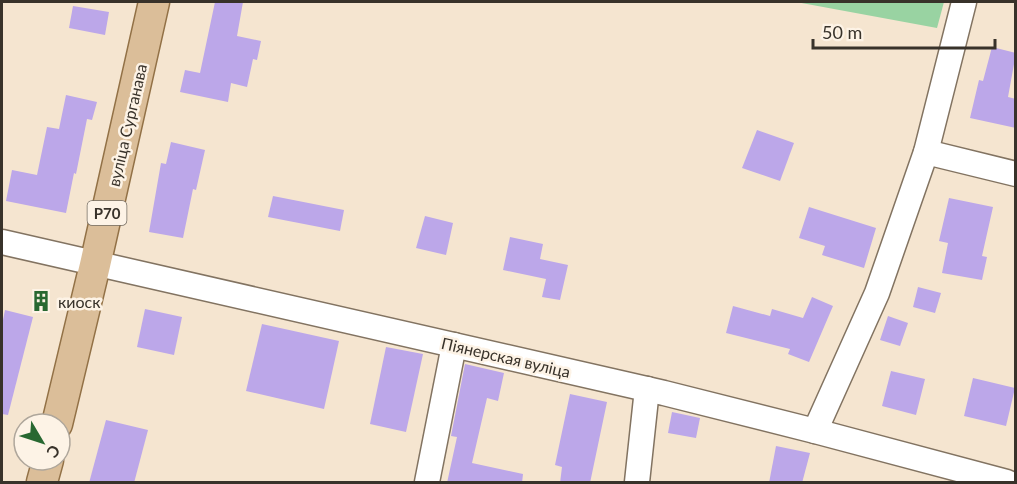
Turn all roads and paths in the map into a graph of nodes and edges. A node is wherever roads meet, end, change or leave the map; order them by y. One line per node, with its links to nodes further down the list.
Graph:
1 (154, 2): 6 (main road, вуліца Сурганава / Р70)
2 (964, 2): 3 (street)
3 (926, 152): 4 (street); 10 (street)
4 (1016, 174)
5 (2, 242): 6 (street, Піянерская вуліца)
6 (95, 265): 7 (street, Піянерская вуліца); 9 (main road, вуліца Сурганава / Р70)
7 (454, 345): 8 (street, Піянерская вуліца); 11 (street)
8 (646, 389): 10 (street, Піянерская вуліца); 12 (street)
9 (60, 412)
10 (815, 430): 13 (street, Піянерская вуліца)
11 (427, 483)
12 (637, 483)
13 (1007, 483)

